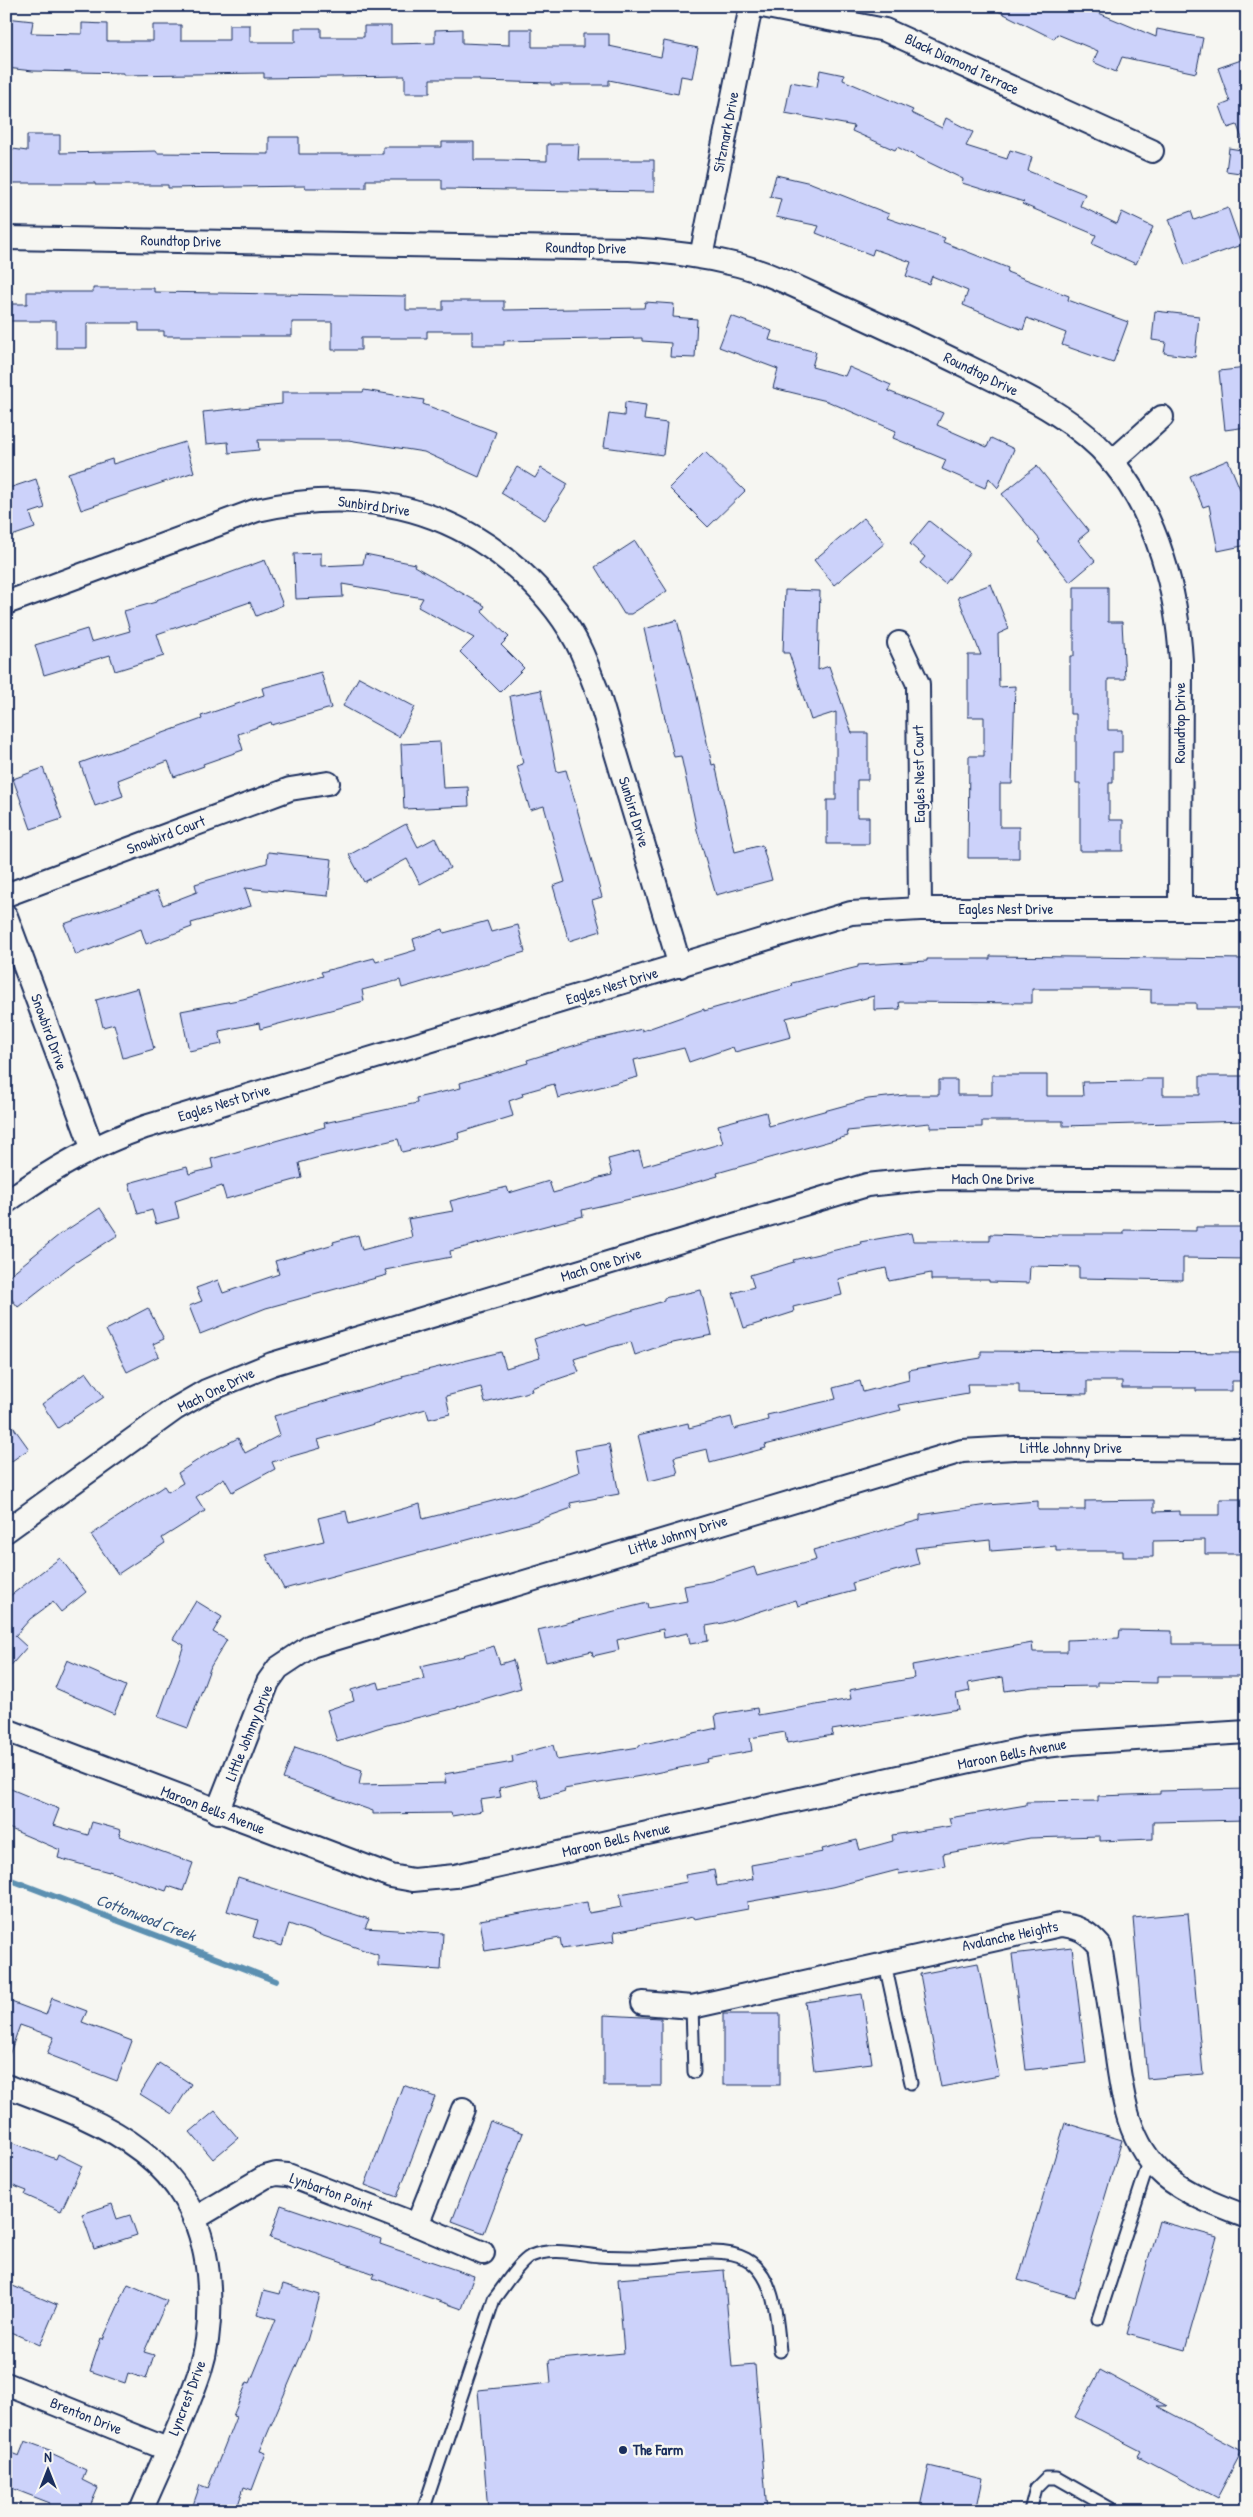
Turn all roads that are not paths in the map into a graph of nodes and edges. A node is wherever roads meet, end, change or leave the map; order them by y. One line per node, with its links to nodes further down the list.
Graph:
1 (751, 6): 5 (street, Sitzmark Drive)
2 (762, 6): 3 (street, Black Diamond Terrace)
3 (1152, 151)
4 (6, 238): 5 (street, Roundtop Drive)
5 (701, 257): 7 (street, Roundtop Drive)
6 (1162, 417): 7 (street)
7 (1112, 462): 12 (street, Roundtop Drive)
8 (6, 602): 16 (street, Sunbird Drive)
9 (898, 643): 13 (street, Eagles Nest Court)
10 (328, 783): 11 (street, Snowbird Court)
11 (6, 895)
12 (1180, 908): 13 (street, Eagles Nest Drive); 14 (street, Eagles Nest Drive)
13 (920, 909): 16 (street, Eagles Nest Drive)
14 (1247, 909)
15 (6, 916): 17 (street, Snowbird Drive)
16 (680, 966): 17 (street, Eagles Nest Drive)
17 (92, 1147): 19 (street, Eagles Nest Drive)
18 (1247, 1180): 21 (street, Mach One Drive)
19 (6, 1202)
20 (1247, 1450): 24 (street, Little Johnny Drive)
21 (6, 1531)
22 (6, 1730): 24 (street, Maroon Bells Avenue)
23 (1247, 1732): 24 (street, Maroon Bells Avenue)
24 (217, 1812)
25 (885, 1964): 27 (street, Avalanche Heights); 29 (lane); 32 (street, Avalanche Heights)
26 (643, 2003): 27 (street, Avalanche Heights)
27 (692, 2007): 28 (lane)
28 (694, 2072)
29 (911, 2083)
30 (6, 2086): 34 (street, Lyncrest Drive)
31 (463, 2109): 35 (street)
32 (1150, 2159): 33 (street, Avalanche Heights); 37 (lane)
33 (1247, 2216)
34 (194, 2220): 35 (street, Lynbarton Point); 40 (street, Lyncrest Drive)
35 (417, 2225): 36 (street, Lynbarton Point)
36 (483, 2252)
37 (1098, 2319)
38 (780, 2352): 42 (lane)
39 (6, 2384): 40 (street, Brenton Drive)
40 (167, 2449): 41 (street, Lyncrest Drive)
41 (141, 2511)
42 (423, 2511)
43 (1030, 2511): 44 (lane)
44 (1116, 2511)

